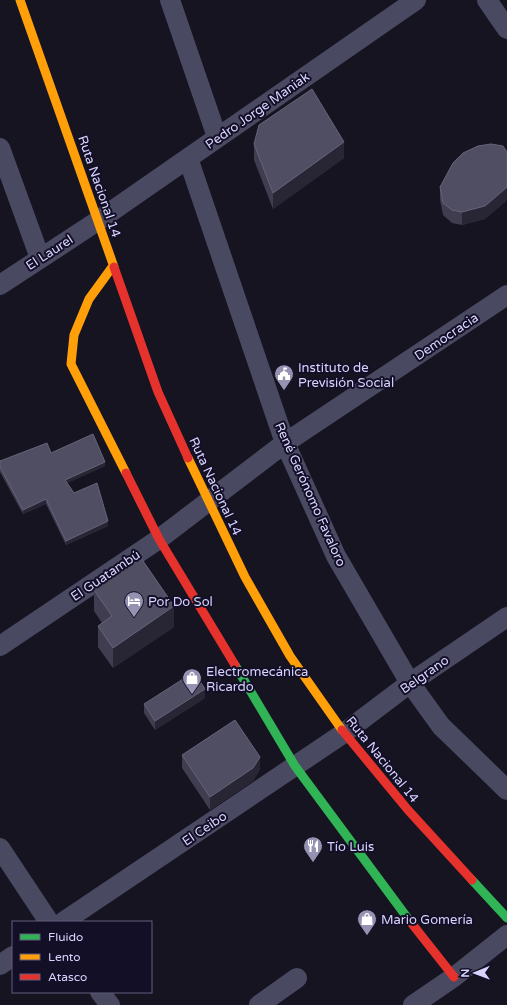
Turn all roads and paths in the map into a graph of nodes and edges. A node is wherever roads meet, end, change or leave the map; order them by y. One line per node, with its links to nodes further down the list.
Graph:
1 (20, 0): 9 (main road, Ruta Nacional 14)
2 (170, 0): 6 (street)
3 (416, 0): 6 (street, Pedro Jorge Maniak)
4 (487, 0): 5 (street)
5 (507, 29)
6 (217, 137): 8 (street, Pedro Jorge Maniak)
7 (0, 148): 10 (street)
8 (188, 158): 9 (street, Pedro Jorge Maniak); 14 (street, René Gerónomo Favaloro)
9 (99, 220): 10 (street, El Laurel); 11 (main road, Ruta Nacional 14)
10 (40, 258): 12 (street, El Laurel)
11 (113, 266): 15 (main road, Ruta Nacional 14); 16 (main road)
12 (0, 285)
13 (507, 295): 14 (street, Democracia)
14 (285, 443): 15 (street, Democracia); 19 (street, René Gerónomo Favaloro)
15 (208, 502): 16 (street, El Guatambú); 20 (main road, Ruta Nacional 14)
16 (159, 539): 18 (street, El Guatambú); 21 (main road)
17 (507, 617): 19 (street, Belgrano)
18 (0, 646)
19 (410, 683): 20 (street, Belgrano); 22 (street, René Gerónomo Favaloro)
20 (344, 733): 21 (street, El Ceibo); 24 (main road, Ruta Nacional 14)
21 (296, 766): 26 (street, El Ceibo); 30 (main road)
22 (507, 790)
23 (0, 848): 25 (street)
24 (507, 918)
25 (48, 921)
26 (64, 921)
27 (507, 935): 30 (street)
28 (12, 957): 29 (street)
29 (0, 965)
30 (454, 977): 35 (street)
31 (297, 978): 34 (street)
32 (101, 993): 33 (street)
33 (110, 1005)
34 (259, 1005)
35 (413, 1005)

